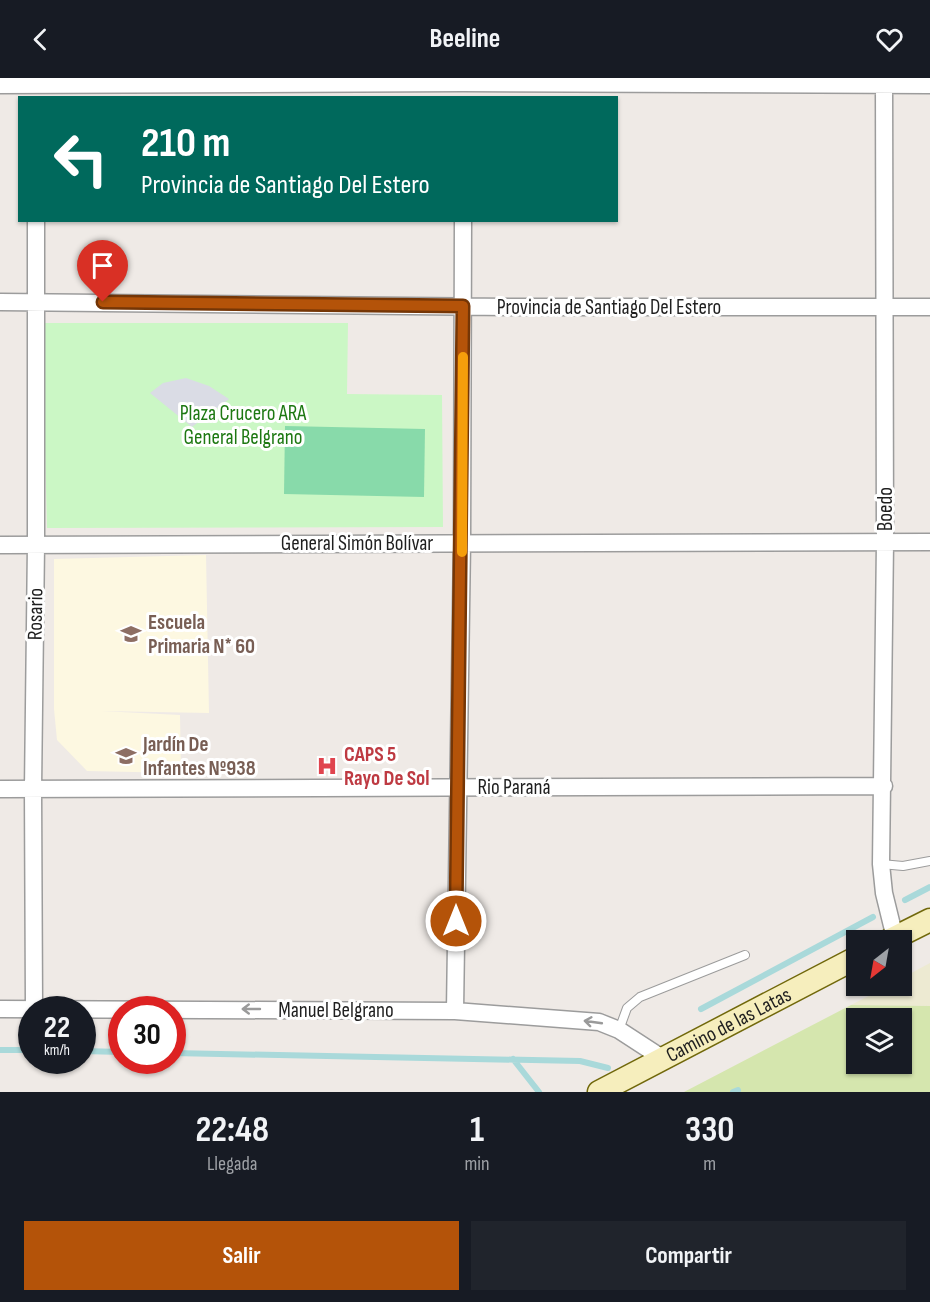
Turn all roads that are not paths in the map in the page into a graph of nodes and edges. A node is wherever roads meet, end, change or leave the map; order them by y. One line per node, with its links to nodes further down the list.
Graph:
1 (884, 82): 4 (street); 5 (street); 11 (street, Boedo)
2 (43, 84): 3 (street); 4 (street)
3 (0, 85)
4 (463, 86)
5 (930, 86)
6 (36, 222): 8 (street, Rosario)
7 (463, 222): 10 (street)
8 (35, 301): 9 (street, Provincia de Santiago Del Estero); 10 (street, Provincia de Santiago Del Estero); 16 (street, Rosario)
9 (0, 302)
10 (463, 306): 11 (street, Provincia de Santiago Del Estero); 13 (street)
11 (885, 307): 12 (street, Provincia de Santiago Del Estero); 14 (street, Boedo)
12 (930, 307)
13 (462, 543): 14 (street, General Simón Bolívar); 16 (street, General Simón Bolívar); 19 (street)
14 (885, 543): 15 (street, General Simón Bolívar); 18 (street, Boedo)
15 (930, 543)
16 (36, 544): 17 (street, General Simón Bolívar); 21 (street, Rosario)
17 (0, 545)
18 (884, 786): 19 (street, Rio Paraná); 23 (street, Boedo)
19 (457, 787): 21 (street, Rio Paraná); 33 (street)
20 (0, 789): 21 (street, Rio Paraná)
21 (33, 789): 29 (street, Rosario)
22 (930, 861): 23 (lane)
23 (881, 864): 25 (street, Boedo)
24 (930, 920): 26 (main road)
25 (891, 930)
26 (911, 930)
27 (746, 956): 34 (lane)
28 (846, 963): 35 (main road, Camino de las Latas)
29 (34, 996)
30 (18, 1008): 32 (street, Manuel Belgrano)
31 (96, 1008): 33 (street, Manuel Belgrano, one-way to 31)
32 (0, 1009)
33 (455, 1011): 34 (street, Manuel Belgrano, one-way to 33)
34 (619, 1030): 35 (street, Manuel Belgrano)
35 (662, 1058): 36 (main road, Camino de las Latas)
36 (599, 1092)

